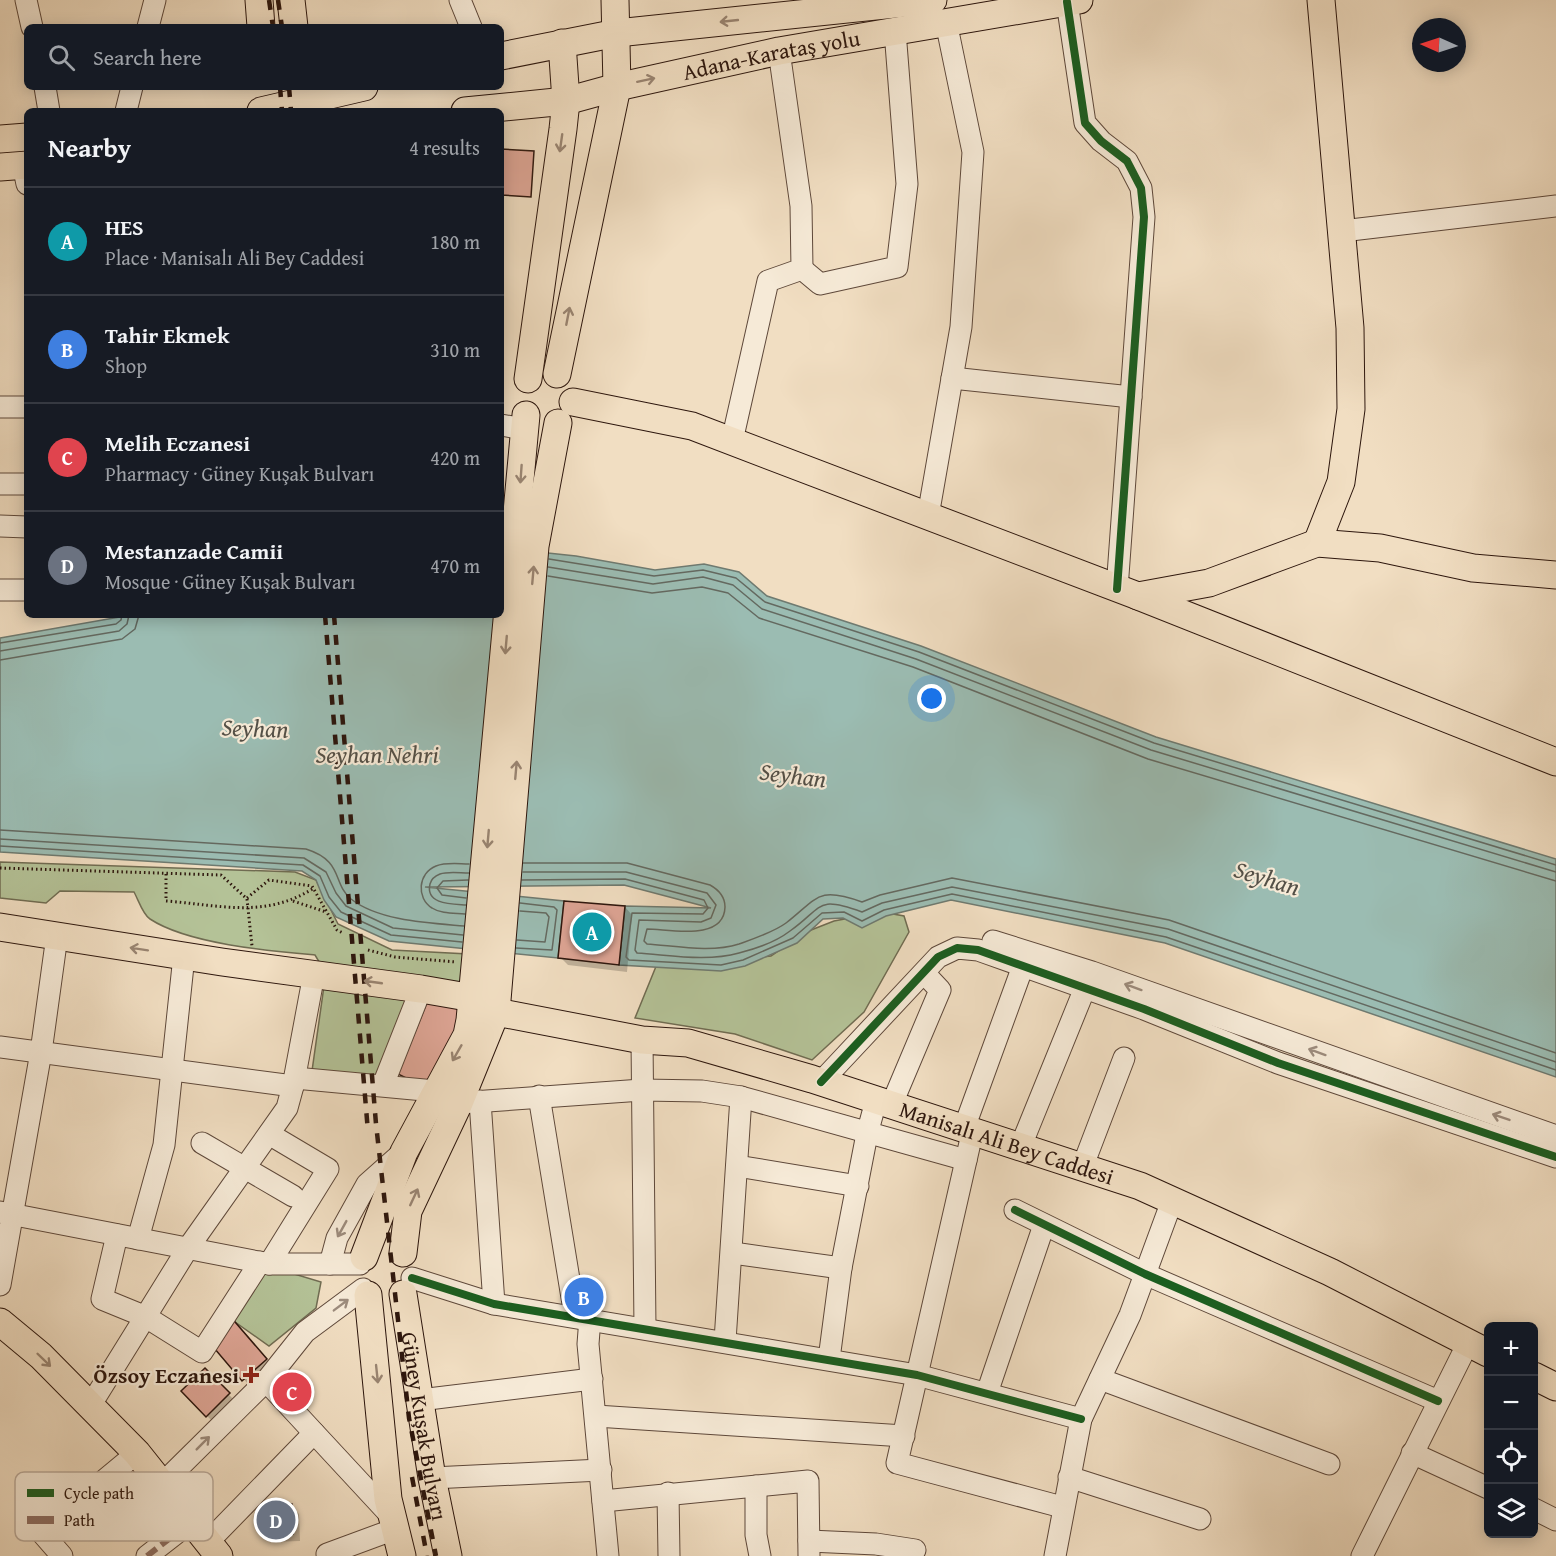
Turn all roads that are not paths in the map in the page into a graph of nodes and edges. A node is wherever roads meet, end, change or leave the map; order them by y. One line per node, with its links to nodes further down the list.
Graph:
1 (155, 0): 11 (street)
2 (259, 0): 12 (main road)
3 (291, 0): 13 (main road)
4 (460, 0): 14 (street)
5 (615, 0): 16 (main road)
6 (1321, 0): 35 (main road)
7 (31, 1): 10 (street)
8 (1073, 1): 9 (main road, Adana-Karataş yolu); 40 (street)
9 (940, 11): 15 (main road, Adana-Karataş yolu); 16 (main road, Adana-Karataş yolu, one-way to 16); 38 (street)
10 (32, 24)
11 (149, 24)
12 (261, 24)
13 (294, 24)
14 (470, 24)
15 (895, 31): 18 (main road, Adana-Karataş yolu); 36 (street)
16 (617, 33): 17 (main road, Adana-Karataş yolu); 20 (main road)
17 (562, 43): 19 (main road, Adana-Karataş yolu); 26 (main road)
18 (779, 51): 20 (main road, Adana-Karataş yolu, one-way to 18); 36 (street)
19 (504, 55)
20 (617, 87): 26 (main road, Adana-Karataş yolu); 37 (main road, one-way to 20)
21 (46, 90): 27 (street)
22 (131, 90): 28 (street)
23 (264, 90): 29 (main road)
24 (334, 90): 25 (main road)
25 (304, 93): 30 (main road)
26 (566, 101): 31 (main road, Adana-Karataş yolu); 39 (main road, one-way to 39)
27 (48, 108)
28 (127, 108)
29 (266, 108)
30 (270, 108)
31 (495, 108)
32 (24, 137): 33 (main road)
33 (0, 139)
34 (1556, 206): 35 (street)
35 (1342, 231): 51 (main road)
36 (802, 269): 45 (street)
37 (557, 374): 39 (main road); 43 (main road)
38 (952, 378): 40 (street); 48 (street)
39 (528, 379): 44 (main road)
40 (1131, 397): 56 (street)
41 (0, 407): 42 (street)
42 (24, 407)
43 (566, 413): 44 (main road); 45 (main road); 52 (main road)
44 (517, 423): 52 (main road, one-way to 52)
45 (732, 441): 48 (main road)
46 (0, 484): 47 (street)
47 (24, 484)
48 (928, 516): 56 (main road)
49 (0, 526): 50 (street)
50 (24, 527)
51 (1317, 543): 53 (main road); 56 (main road)
52 (525, 545): 61 (main road)
53 (1556, 575)
54 (0, 590): 55 (street)
55 (24, 590)
56 (1127, 592): 57 (main road)
57 (1556, 762)
58 (0, 927): 59 (main road)
59 (57, 936): 60 (main road, one-way to 59); 71 (street)
60 (184, 956): 64 (main road); 73 (street)
61 (481, 956): 67 (main road); 68 (main road)
62 (1023, 966): 63 (street); 65 (street); 83 (street)
63 (924, 973): 75 (street); 82 (street); 86 (street, one-way to 63)
64 (314, 974): 66 (main road, one-way to 64); 74 (street)
65 (1084, 988): 88 (street); 90 (street)
66 (421, 989): 67 (main road); 76 (street)
67 (473, 998): 68 (main road); 78 (main road, one-way to 78)
68 (496, 1012): 69 (main road, Manisalı Ali Bey Caddesi); 81 (main road)
69 (642, 1040): 75 (main road, Manisalı Ali Bey Caddesi); 77 (street)
70 (0, 1047): 71 (street)
71 (41, 1052): 73 (street); 99 (street)
72 (1124, 1058): 94 (street)
73 (171, 1070): 74 (street); 102 (street)
74 (294, 1082): 76 (street); 84 (street)
75 (820, 1082): 82 (main road, Manisalı Ali Bey Caddesi)
76 (383, 1085): 78 (street)
77 (642, 1090): 79 (street); 80 (street); 117 (street)
78 (435, 1091): 89 (main road)
79 (539, 1096): 81 (street); 115 (street)
80 (741, 1097): 85 (street); 92 (street)
81 (470, 1102): 104 (main road, one-way to 81); 113 (street)
82 (884, 1103): 83 (main road, Manisalı Ali Bey Caddesi); 85 (street)
83 (968, 1132): 88 (main road, Manisalı Ali Bey Caddesi); 91 (street)
84 (269, 1134): 93 (street); 106 (street)
85 (867, 1134): 91 (street); 95 (street)
86 (1556, 1136)
87 (202, 1143): 93 (street)
88 (1020, 1148): 94 (main road, Manisalı Ali Bey Caddesi)
89 (404, 1152): 107 (street, one-way to 107); 110 (main road)
90 (1556, 1157)
91 (966, 1160): 121 (street)
92 (737, 1166): 95 (street); 105 (street)
93 (244, 1168): 96 (street); 103 (street)
94 (1082, 1168): 97 (main road, Manisalı Ali Bey Caddesi)
95 (858, 1186): 108 (street)
96 (293, 1196)
97 (1172, 1201): 109 (street); 119 (main road, Manisalı Ali Bey Caddesi)
98 (1015, 1210): 100 (street)
99 (7, 1213): 101 (street); 111 (street)
100 (1044, 1225): 109 (street); 127 (street)
101 (117, 1235): 102 (street); 114 (street)
102 (138, 1239): 103 (street)
103 (188, 1248): 106 (street); 114 (street)
104 (403, 1253): 110 (main road); 112 (main road, Güney Kuşak Bulvarı)
105 (732, 1253): 108 (street); 118 (street)
106 (264, 1263): 107 (street); 114 (street)
107 (330, 1264): 110 (street)
108 (841, 1268): 120 (street)
109 (1145, 1274): 124 (street); 129 (street)
110 (364, 1276): 112 (main road); 125 (street, one-way to 110); 152 (main road, Güney Kuşak Bulvarı, one-way to 152)
111 (0, 1285)
112 (407, 1286): 113 (street); 128 (main road, Güney Kuşak Bulvarı)
113 (494, 1304): 115 (street)
114 (146, 1317): 130 (street)
115 (582, 1317): 117 (street); 123 (street)
116 (0, 1322): 130 (main road, one-way to 130)
117 (645, 1328): 118 (street)
118 (725, 1341): 120 (street)
119 (1478, 1348): 129 (street)
120 (828, 1359): 121 (street)
121 (917, 1375): 127 (street); 134 (street)
122 (1538, 1378): 126 (main road)
123 (592, 1379): 128 (street); 131 (street)
124 (1100, 1379): 132 (street); 137 (street)
125 (266, 1381): 133 (street); 141 (street, one-way to 125)
126 (1556, 1387)
127 (987, 1394): 132 (street)
128 (420, 1400): 143 (main road, Güney Kuşak Bulvarı)
129 (1438, 1401): 136 (street)
130 (90, 1406): 135 (main road)
131 (596, 1416): 134 (street); 138 (street)
132 (1081, 1419): 142 (street)
133 (314, 1433): 152 (street); 155 (street)
134 (904, 1436): 148 (street)
135 (137, 1453): 139 (street); 140 (main road)
136 (1412, 1453): 145 (street); 167 (street)
137 (1329, 1464)
138 (601, 1470): 143 (street); 147 (street)
139 (114, 1472)
140 (152, 1472)
141 (174, 1472)
142 (1069, 1477): 148 (street); 150 (street)
143 (432, 1479): 162 (main road, Güney Kuşak Bulvarı)
144 (756, 1486): 146 (street); 156 (street); 165 (street)
145 (1484, 1486)
146 (668, 1493): 147 (street); 164 (street)
147 (603, 1501): 163 (street)
148 (1062, 1507): 166 (street)
149 (1538, 1511): 151 (street)
150 (1200, 1519)
151 (1556, 1520)
152 (394, 1523): 158 (street); 161 (main road, Güney Kuşak Bulvarı)
153 (49, 1541): 159 (street)
154 (166, 1541): 160 (street)
155 (214, 1549)
156 (809, 1549): 157 (street)
157 (915, 1550)
158 (327, 1554)
159 (62, 1556)
160 (147, 1556)
161 (402, 1556)
162 (448, 1556)
163 (608, 1556)
164 (669, 1556)
165 (760, 1556)
166 (1055, 1556)
167 (1362, 1556)

